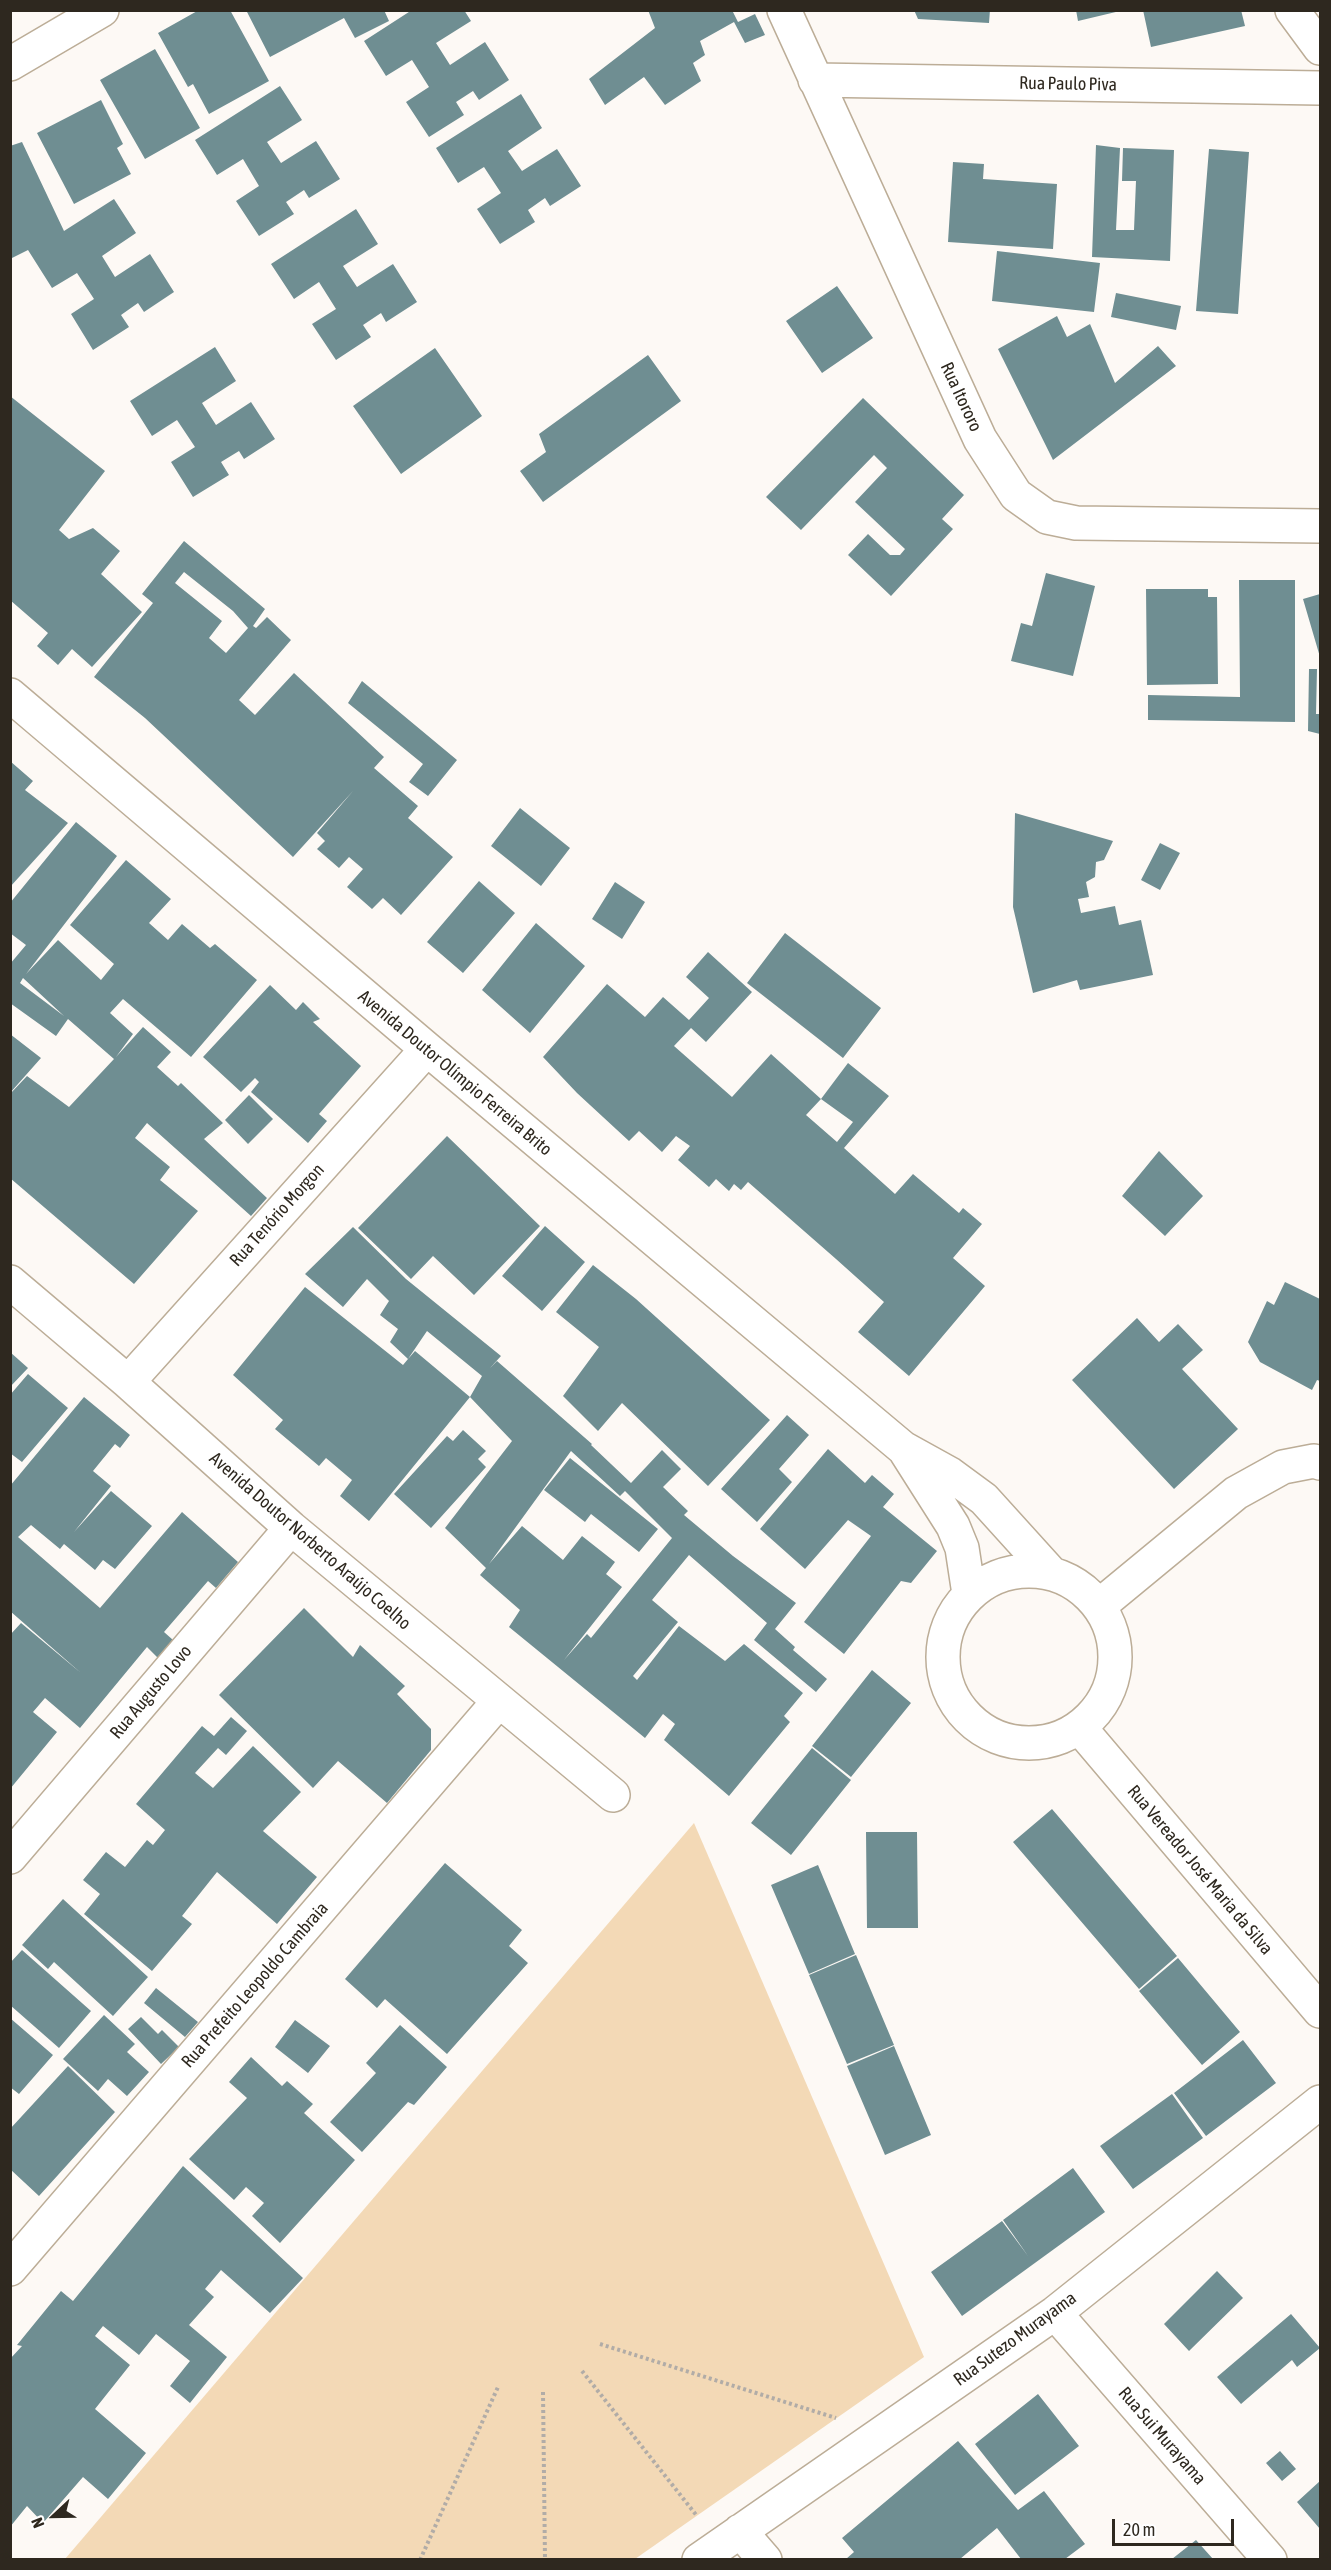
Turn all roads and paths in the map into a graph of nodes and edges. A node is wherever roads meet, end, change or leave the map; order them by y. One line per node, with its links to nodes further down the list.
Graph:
1 (102, 10): 5 (street)
2 (784, 10): 6 (street, Rua Itororo)
3 (1292, 10): 4 (street)
4 (1320, 48)
5 (10, 64)
6 (815, 80): 7 (street, Rua Paulo Piva); 8 (street, Rua Itororo)
7 (1320, 88)
8 (1320, 526)
9 (10, 695): 10 (street, Avenida Doutor Olímpio Ferreira Brito)
10 (427, 1049): 12 (street, Rua Tenório Morgon); 13 (street, Avenida Doutor Olímpio Ferreira Brito)
11 (10, 1282): 12 (street, Avenida Doutor Norberto Araújo Coelho)
12 (128, 1382): 15 (street, Avenida Doutor Norberto Araújo Coelho)
13 (903, 1448): 16 (street, Avenida Doutor Olímpio Ferreira Brito); 17 (street, Avenida Doutor Olímpio Ferreira Brito)
14 (1320, 1463): 18 (street)
15 (291, 1527): 19 (street, Avenida Doutor Norberto Araújo Coelho); 22 (street, Rua Augusto Lovo)
16 (1051, 1573): 17 (street); 18 (street)
17 (969, 1594): 20 (street)
18 (1099, 1606): 20 (street)
19 (499, 1701): 21 (street, Avenida Doutor Norberto Araújo Coelho); 25 (street, Rua Prefeito Leopoldo Cambraia)
20 (1080, 1728): 23 (street, Rua Vereador José Maria da Silva)
21 (613, 1795)
22 (10, 1857)
23 (1320, 2011)
24 (1320, 2102): 26 (street, Rua Sutezo Murayama)
25 (10, 2269)
26 (1055, 2313): 31 (street, Rua Sutezo Murayama); 36 (street, Rua Sui Murayama)
27 (600, 2344): 31 (path)
28 (582, 2371): 32 (path)
29 (498, 2387): 33 (path)
30 (543, 2392): 34 (path)
31 (883, 2432): 32 (street, Rua Sutezo Murayama)
32 (720, 2545): 35 (street)
33 (420, 2559)
34 (545, 2559)
35 (765, 2559)
36 (1270, 2559)

